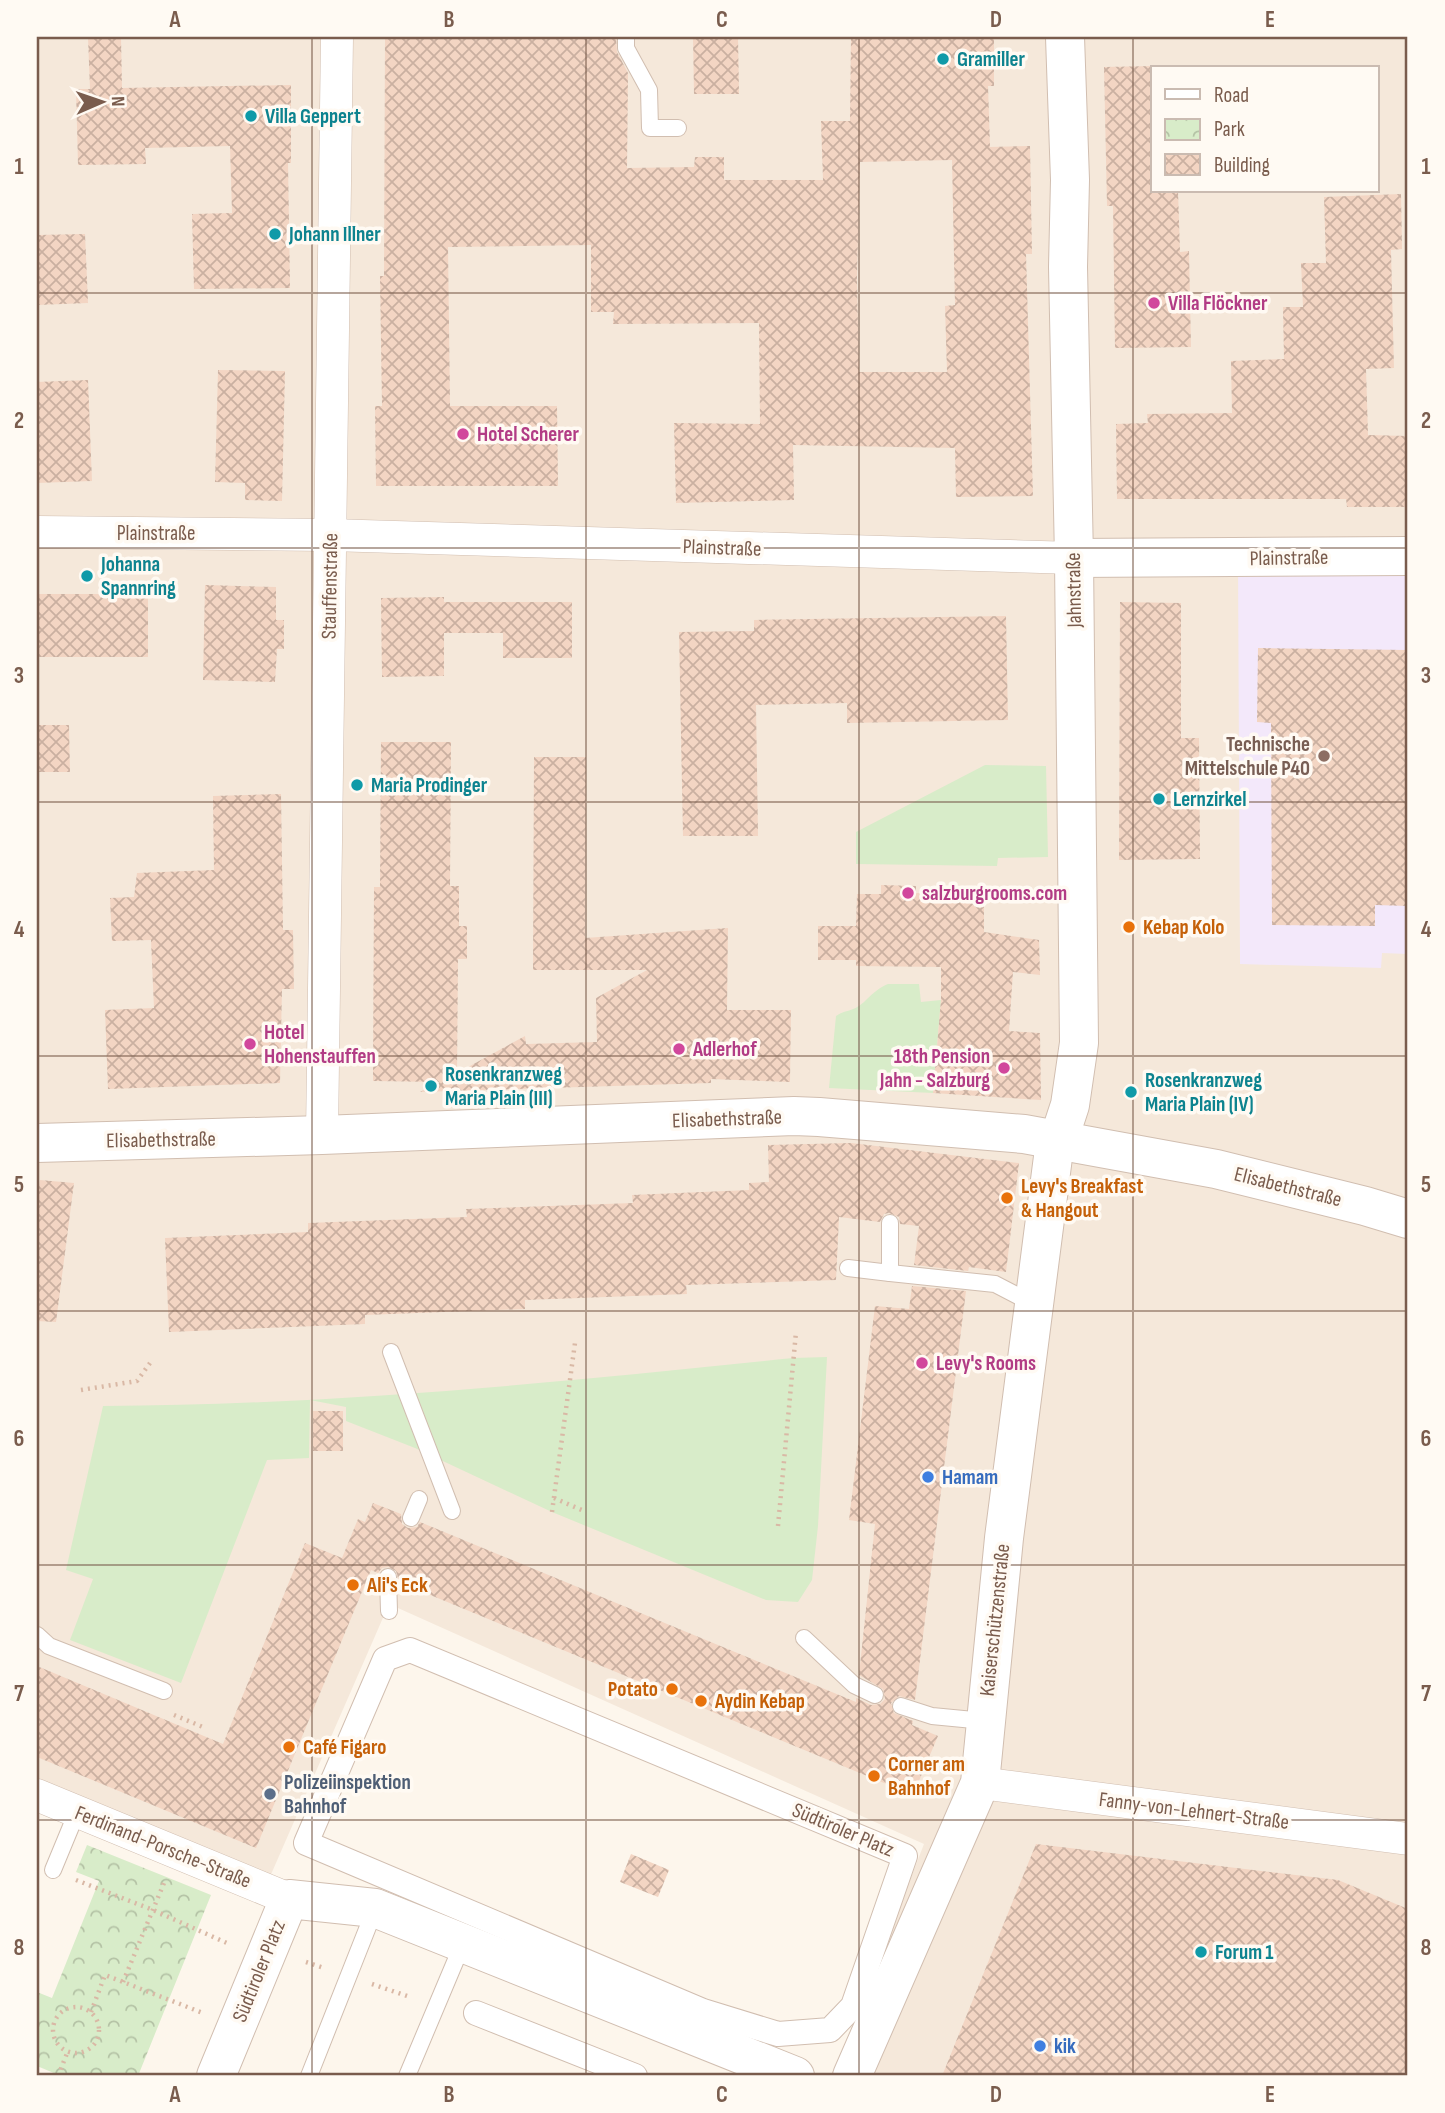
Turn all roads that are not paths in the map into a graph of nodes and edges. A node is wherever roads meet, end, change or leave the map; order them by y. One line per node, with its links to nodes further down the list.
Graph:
1 (337, 37): 6 (street, Stauffenstraße)
2 (626, 37): 4 (lane)
3 (1065, 37): 8 (street, Jahnstraße)
4 (678, 128)
5 (37, 532): 6 (street, Plainstraße)
6 (330, 535): 8 (street, Plainstraße); 9 (street, Stauffenstraße)
7 (1408, 556): 8 (street, Plainstraße)
8 (1074, 558): 10 (street, Jahnstraße)
9 (322, 1135): 10 (street, Elisabethstraße); 11 (street, Elisabethstraße)
10 (1059, 1140): 12 (street, Elisabethstraße); 16 (street, Kaiserschützenstraße)
11 (37, 1143)
12 (1408, 1219)
13 (890, 1223): 15 (lane)
14 (848, 1268): 15 (lane)
15 (890, 1273): 16 (lane)
16 (1034, 1299): 28 (street, Kaiserschützenstraße)
17 (391, 1352): 19 (lane)
18 (419, 1499): 20 (lane)
19 (452, 1511)
20 (411, 1518)
21 (388, 1577): 22 (lane)
22 (389, 1611)
23 (37, 1635): 25 (lane)
24 (804, 1639): 26 (lane)
25 (164, 1691)
26 (875, 1695)
27 (901, 1706): 28 (lane)
28 (985, 1721): 29 (street, Kaiserschützenstraße)
29 (980, 1783): 32 (street, Fanny-von-Lehnert-Straße); 44 (street, Kaiserschützenstraße)
30 (37, 1795): 31 (street, Ferdinand-Porsche-Straße)
31 (78, 1812): 34 (lane); 35 (street, Ferdinand-Porsche-Straße)
32 (1408, 1839)
33 (306, 1843): 33 (street, Südtiroler Platz)
34 (53, 1870)
35 (289, 1899): 36 (street, Südtiroler Platz); 39 (street, Südtiroler Platz)
36 (375, 1908): 37 (street, Südtiroler Platz); 40 (lane)
37 (463, 1943): 41 (lane); 43 (street, Südtiroler Platz)
38 (476, 2013): 42 (street)
39 (216, 2076)
40 (309, 2076)
41 (407, 2076)
42 (635, 2076)
43 (795, 2076)
44 (852, 2076)

